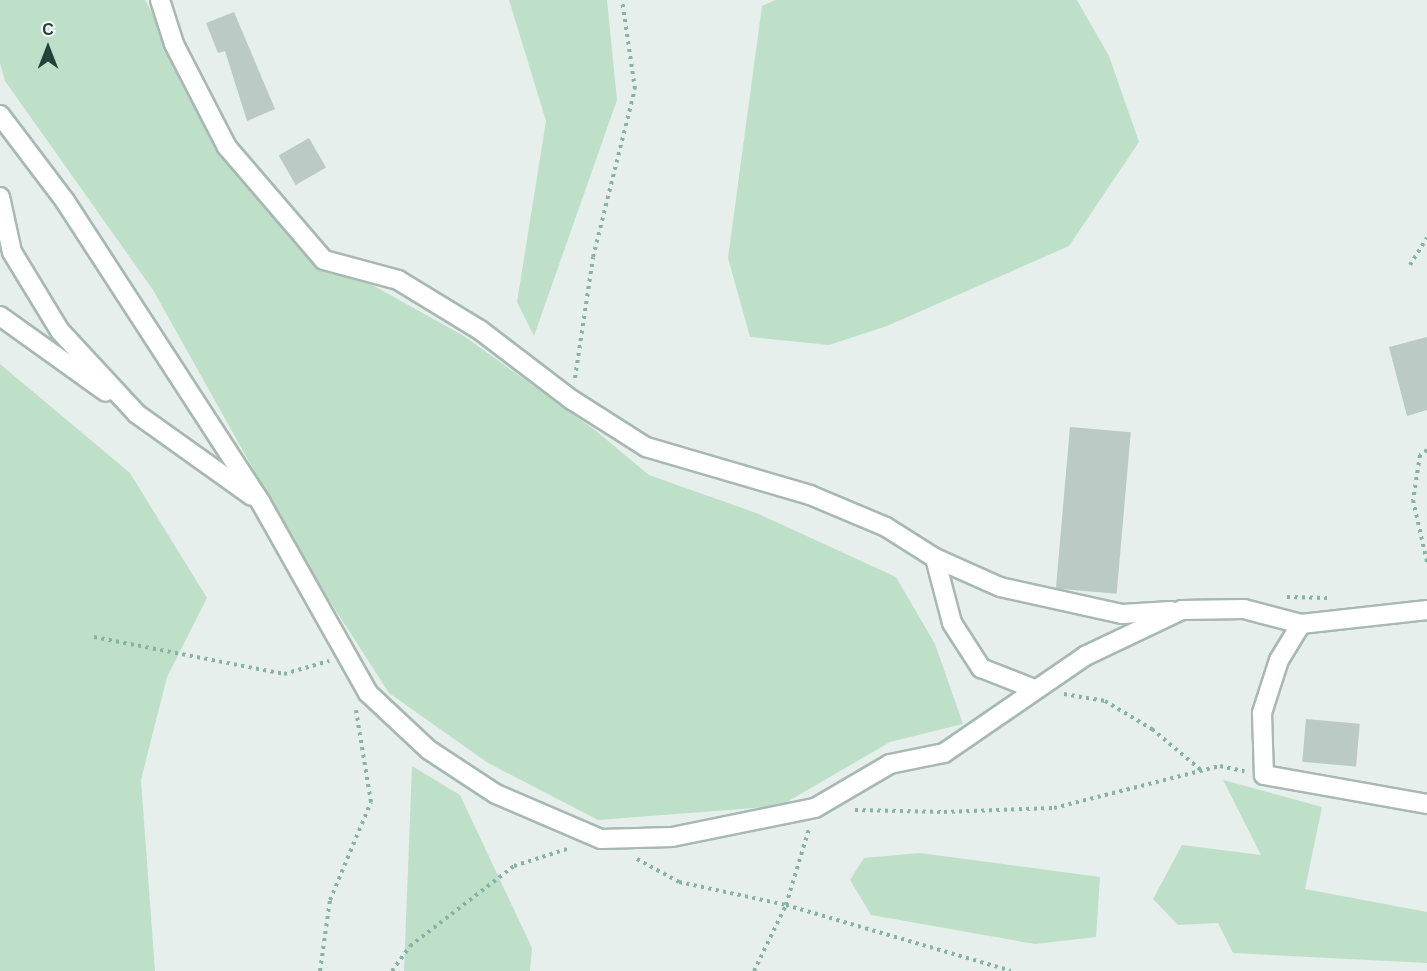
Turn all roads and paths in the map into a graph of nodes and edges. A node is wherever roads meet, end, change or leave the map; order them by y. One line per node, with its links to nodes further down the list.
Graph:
1 (160, 0): 8 (street)
2 (622, 0): 8 (path)
3 (0, 115): 11 (street)
4 (0, 197): 9 (street)
5 (1427, 238): 6 (path)
6 (1410, 266)
7 (0, 316): 9 (street)
8 (572, 400): 12 (street)
9 (137, 414): 11 (street)
10 (1427, 450): 13 (path)
11 (261, 503): 18 (street)
12 (935, 558): 14 (street); 19 (street)
13 (1427, 561)
14 (1182, 610): 16 (street); 19 (street)
15 (1427, 610): 16 (street)
16 (1301, 624): 22 (street)
17 (94, 637): 18 (path)
18 (344, 657): 26 (street)
19 (1034, 689): 21 (path); 24 (street)
20 (355, 699): 29 (path)
21 (1202, 771): 22 (path); 25 (path)
22 (1264, 775): 23 (street)
23 (1427, 804)
24 (815, 808): 26 (street); 28 (path)
25 (850, 809)
26 (601, 839): 30 (path)
27 (630, 855): 28 (path)
28 (786, 905): 31 (path); 32 (path)
29 (320, 971)
30 (392, 971)
31 (754, 971)
32 (1011, 971)

